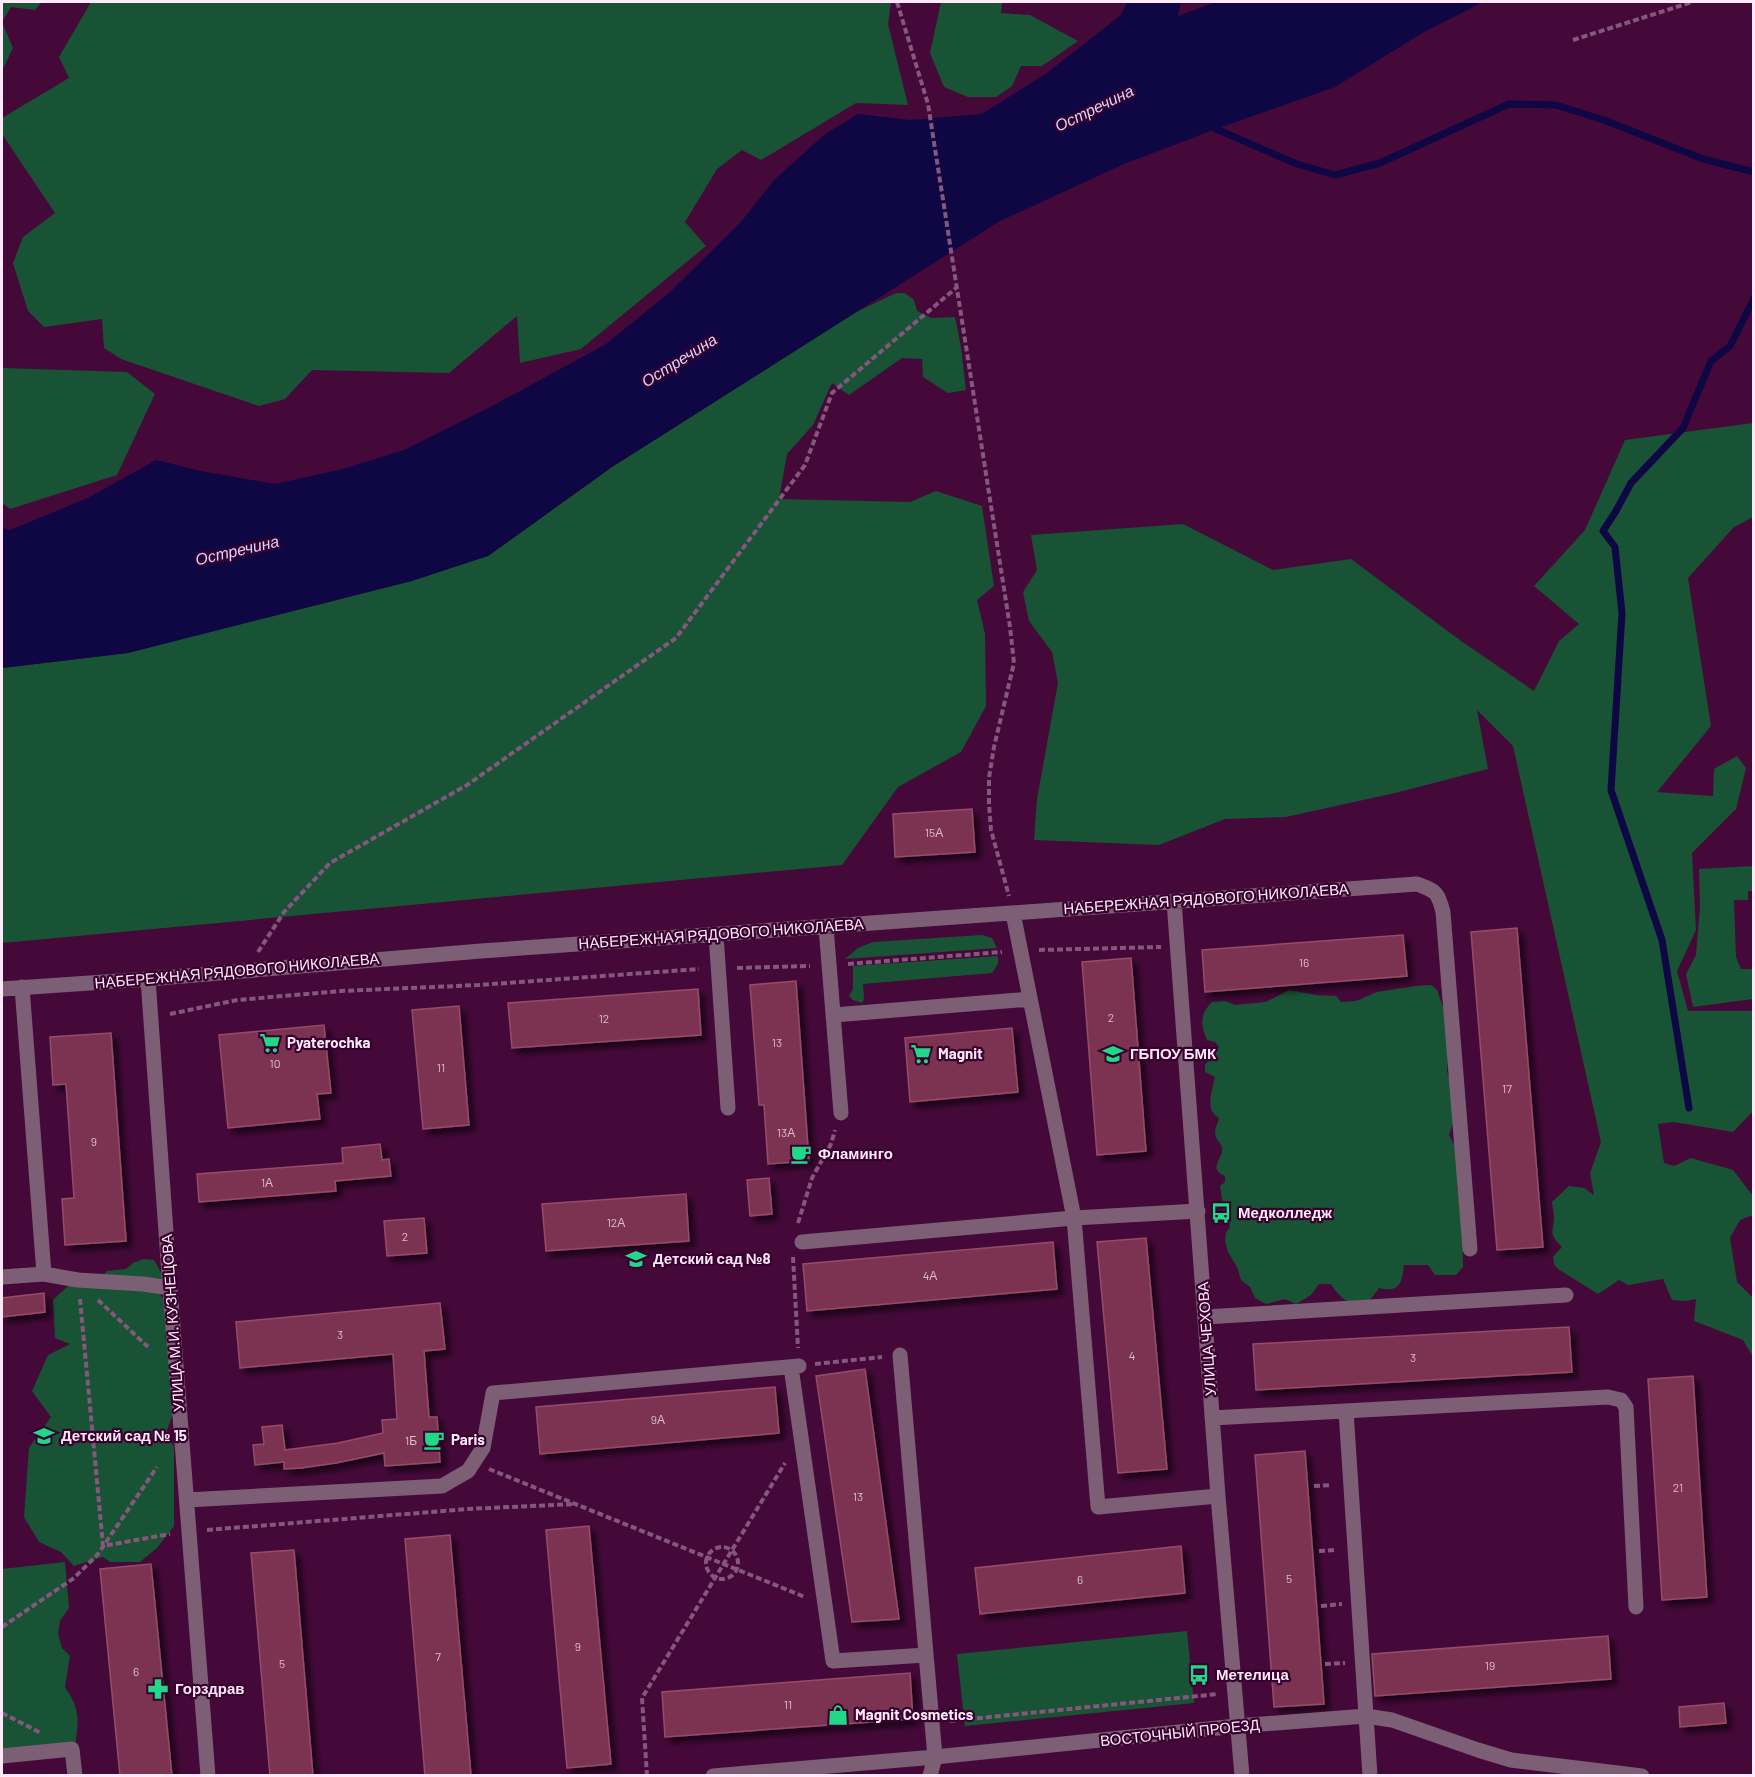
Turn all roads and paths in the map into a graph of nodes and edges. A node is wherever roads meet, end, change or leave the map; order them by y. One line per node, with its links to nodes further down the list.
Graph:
1 (897, 2): 4 (path)
2 (1692, 2): 3 (path)
3 (1573, 40)
4 (956, 288): 6 (path); 13 (path)
5 (1174, 902): 6 (street, НАБЕРЕЖНАЯ РЯДОВОГО НИКОЛАЕВА); 9 (street, УЛИЦА ЧЕХОВА); 25 (street, НАБЕРЕЖНАЯ РЯДОВОГО НИКОЛАЕВА)
6 (1013, 913): 7 (street, НАБЕРЕЖНАЯ РЯДОВОГО НИКОЛАЕВА); 10 (street)
7 (826, 927): 8 (street, НАБЕРЕЖНАЯ РЯДОВОГО НИКОЛАЕВА); 11 (street)
8 (716, 935): 12 (street); 13 (street, НАБЕРЕЖНАЯ РЯДОВОГО НИКОЛАЕВА)
9 (1177, 946): 10 (path); 22 (street, УЛИЦА ЧЕХОВА)
10 (1020, 951): 11 (path); 17 (street)
11 (830, 965): 12 (path); 18 (street)
12 (718, 968): 19 (path); 20 (street)
13 (247, 970): 14 (street, НАБЕРЕЖНАЯ РЯДОВОГО НИКОЛАЕВА)
14 (148, 979): 15 (street, НАБЕРЕЖНАЯ РЯДОВОГО НИКОЛАЕВА); 19 (street, УЛИЦА М.И. КУЗНЕЦОВА)
15 (22, 987): 16 (street, НАБЕРЕЖНАЯ РЯДОВОГО НИКОЛАЕВА); 26 (street)
16 (2, 989)
17 (1030, 999): 18 (street); 23 (street)
18 (834, 1015): 21 (street)
19 (151, 1018): 29 (street, УЛИЦА М.И. КУЗНЕЦОВА)
20 (728, 1108)
21 (841, 1113)
22 (1198, 1211): 23 (street); 31 (street, УЛИЦА ЧЕХОВА)
23 (1074, 1218): 24 (street); 40 (street)
24 (802, 1242)
25 (1470, 1249)
26 (44, 1274): 27 (street); 28 (street)
27 (2, 1277)
28 (78, 1280): 29 (street); 32 (path); 44 (path)
29 (170, 1288): 41 (street, УЛИЦА М.И. КУЗНЕЦОВА)
30 (1566, 1295): 31 (street)
31 (1205, 1317): 36 (street, УЛИЦА ЧЕХОВА)
32 (148, 1347)
33 (900, 1355): 34 (path); 53 (street)
34 (795, 1366): 37 (street); 38 (street)
35 (1346, 1411): 36 (street); 51 (street); 55 (street)
36 (1212, 1419): 40 (street, УЛИЦА ЧЕХОВА)
37 (801, 1437): 45 (path); 50 (street)
38 (473, 1463): 41 (street); 42 (path)
39 (157, 1467): 44 (path)
40 (1218, 1496): 54 (street, УЛИЦА ЧЕХОВА)
41 (187, 1500): 43 (street, УЛИЦА М.И. КУЗНЕЦОВА)
42 (575, 1504): 43 (path); 46 (path)
43 (189, 1532): 44 (path); 62 (street, УЛИЦА М.И. КУЗНЕЦОВА)
44 (103, 1546): 52 (path)
45 (732, 1550): 46 (path); 47 (path); 48 (path)
46 (707, 1557): 47 (path); 49 (path)
47 (724, 1564): 48 (path); 49 (path)
48 (736, 1569): 49 (path); 50 (path)
49 (716, 1577): 63 (path)
50 (825, 1605): 53 (street)
51 (1636, 1607)
52 (2, 1628)
53 (926, 1655): 56 (street)
54 (1234, 1693): 56 (path); 57 (street, УЛИЦА ЧЕХОВА)
55 (1365, 1716): 57 (street, ВОСТОЧНЫЙ ПРОЕЗД); 67 (street); 68 (street, ВОСТОЧНЫЙ ПРОЕЗД)
56 (932, 1723): 59 (street)
57 (1237, 1726): 59 (street, ВОСТОЧНЫЙ ПРОЕЗД); 66 (street, УЛИЦА ЧЕХОВА)
58 (2, 1755): 61 (street)
59 (935, 1757): 60 (street, ВОСТОЧНЫЙ ПРОЕЗД); 65 (street)
60 (735, 1774): 64 (street, ВОСТОЧНЫЙ ПРОЕЗД)
61 (75, 1776)
62 (208, 1776)
63 (647, 1776)
64 (712, 1776)
65 (930, 1776)
66 (1242, 1776)
67 (1370, 1776)
68 (1642, 1776)

